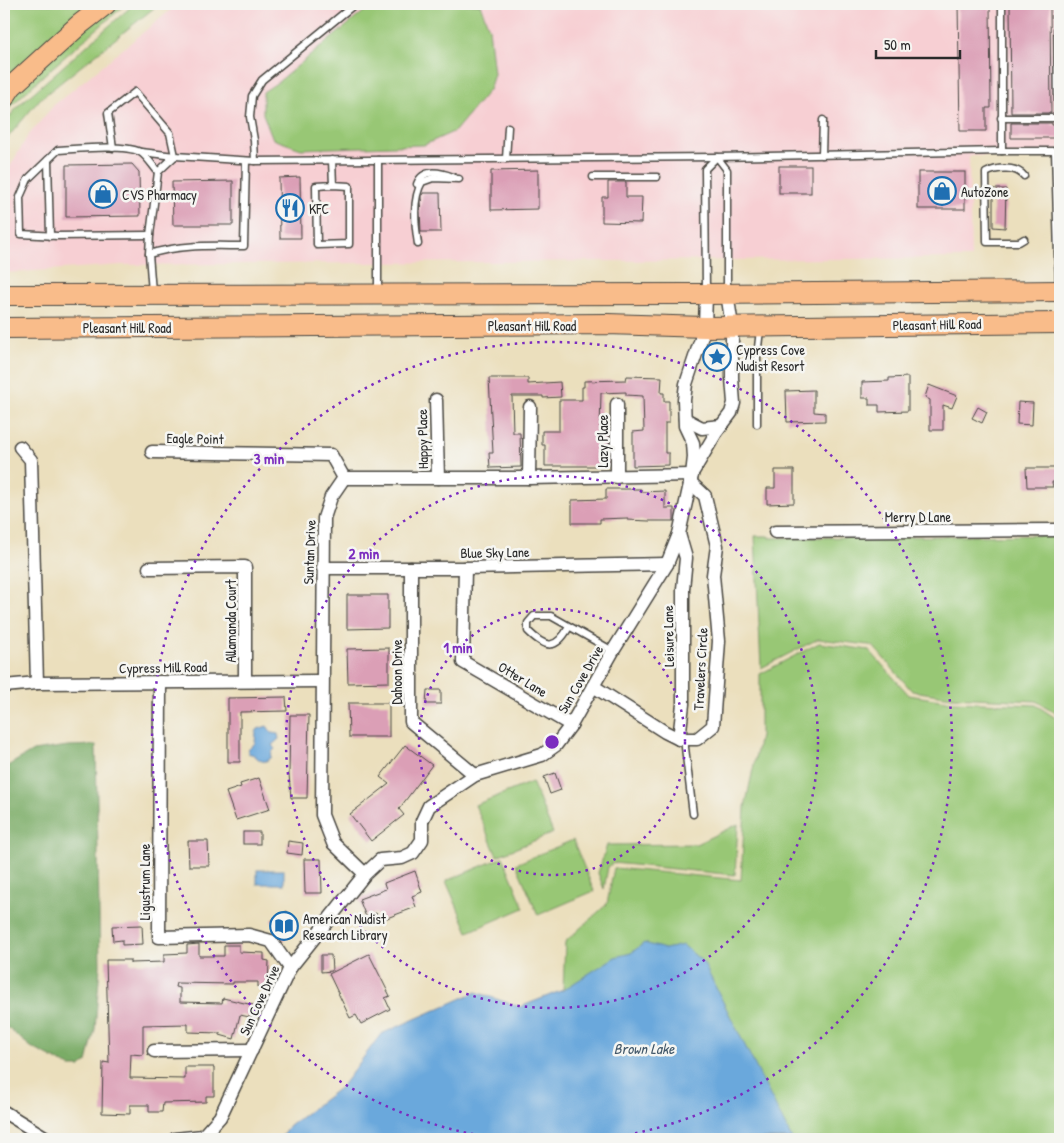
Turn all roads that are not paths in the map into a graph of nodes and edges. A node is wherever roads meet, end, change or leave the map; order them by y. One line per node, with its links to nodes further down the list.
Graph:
1 (106, 4): 5 (main road)
2 (355, 4): 21 (lane)
3 (1002, 4): 6 (lane)
4 (1057, 4): 6 (lane)
5 (4, 98)
6 (1001, 118): 10 (lane)
7 (823, 120): 13 (lane)
8 (508, 127): 16 (lane)
9 (113, 148): 12 (lane); 14 (lane); 17 (lane)
10 (1002, 151): 11 (lane); 13 (lane)
11 (1058, 151): 28 (lane)
12 (141, 152): 14 (lane); 22 (lane)
13 (822, 155): 15 (lane)
14 (175, 156): 20 (lane); 22 (lane)
15 (717, 158): 16 (lane); 35 (lane); 36 (lane)
16 (506, 159): 19 (lane)
17 (48, 160): 30 (lane); 30 (lane)
18 (332, 160): 19 (lane); 21 (lane); 27 (lane)
19 (378, 160): 38 (lane)
20 (246, 161): 21 (lane); 33 (lane)
21 (255, 161)
22 (158, 172): 29 (lane)
23 (1024, 176): 31 (lane)
24 (593, 177): 25 (lane)
25 (657, 177)
26 (459, 179): 32 (lane)
27 (333, 185): 27 (lane)
28 (1059, 234): 34 (lane)
29 (150, 235): 30 (lane); 33 (lane)
30 (50, 236)
31 (1024, 239)
32 (418, 244)
33 (149, 254): 39 (lane)
34 (1059, 291): 35 (main road)
35 (727, 293): 36 (main road); 41 (street, Sun Cove Drive)
36 (706, 294): 38 (main road); 43 (street, Sun Cove Drive)
37 (4, 295): 39 (main road)
38 (378, 295): 39 (main road)
39 (152, 296)
40 (1060, 323): 42 (main road, Pleasant Hill Road)
41 (732, 326): 42 (main road, Pleasant Hill Road); 43 (main road, Pleasant Hill Road); 50 (street, Sun Cove Drive)
42 (760, 326): 49 (lane)
43 (705, 327): 44 (main road, Pleasant Hill Road); 48 (street, Sun Cove Drive)
44 (4, 328)
45 (436, 400): 55 (street, Happy Place)
46 (617, 404): 53 (street, Lazy Place)
47 (530, 407): 56 (street)
48 (685, 419): 50 (street); 57 (street, Sun Cove Drive)
49 (757, 424)
50 (721, 426): 57 (street, Sun Cove Drive)
51 (20, 447): 71 (street)
52 (152, 452): 54 (street, Eagle Point)
53 (617, 477): 56 (street); 57 (street)
54 (344, 478): 55 (street); 63 (street, Suntan Drive)
55 (438, 478): 56 (street)
56 (530, 478)
57 (691, 478): 60 (street, Sun Cove Drive); 75 (street, Travelers Circle)
58 (1060, 530): 59 (street, Merry D Lane)
59 (775, 532)
60 (679, 534): 61 (street, Sun Cove Drive); 75 (street, Leisure Lane)
61 (668, 564): 65 (street, Blue Sky Lane); 67 (street, Sun Cove Drive)
62 (149, 568): 68 (street, Allamanda Court)
63 (323, 568): 64 (street, Blue Sky Lane); 69 (street, Suntan Drive)
64 (411, 568): 65 (street, Blue Sky Lane); 76 (street, Dahoon Drive)
65 (464, 568): 74 (street, Otter Lane)
66 (569, 627): 66 (lane); 67 (lane)
67 (612, 651): 73 (street, Sun Cove Drive)
68 (245, 681): 69 (street, Cypress Mill Road); 70 (street, Cypress Mill Road)
69 (322, 681): 78 (street, Suntan Drive)
70 (160, 682): 71 (street, Cypress Mill Road); 79 (street, Ligustrum Lane)
71 (37, 683): 72 (street, Cypress Mill Road)
72 (4, 686)
73 (593, 686): 74 (street, Sun Cove Drive); 75 (street)
74 (571, 725): 76 (street, Sun Cove Drive)
75 (681, 739): 77 (lane)
76 (475, 775): 78 (street, Sun Cove Drive)
77 (693, 814)
78 (365, 874): 79 (street, Sun Cove Drive)
79 (290, 968): 80 (street, Sun Cove Drive)
80 (252, 1050): 81 (street); 84 (street, Sun Cove Drive)
81 (154, 1051)
82 (4, 1112): 83 (street)
83 (48, 1139)
84 (175, 1139)

